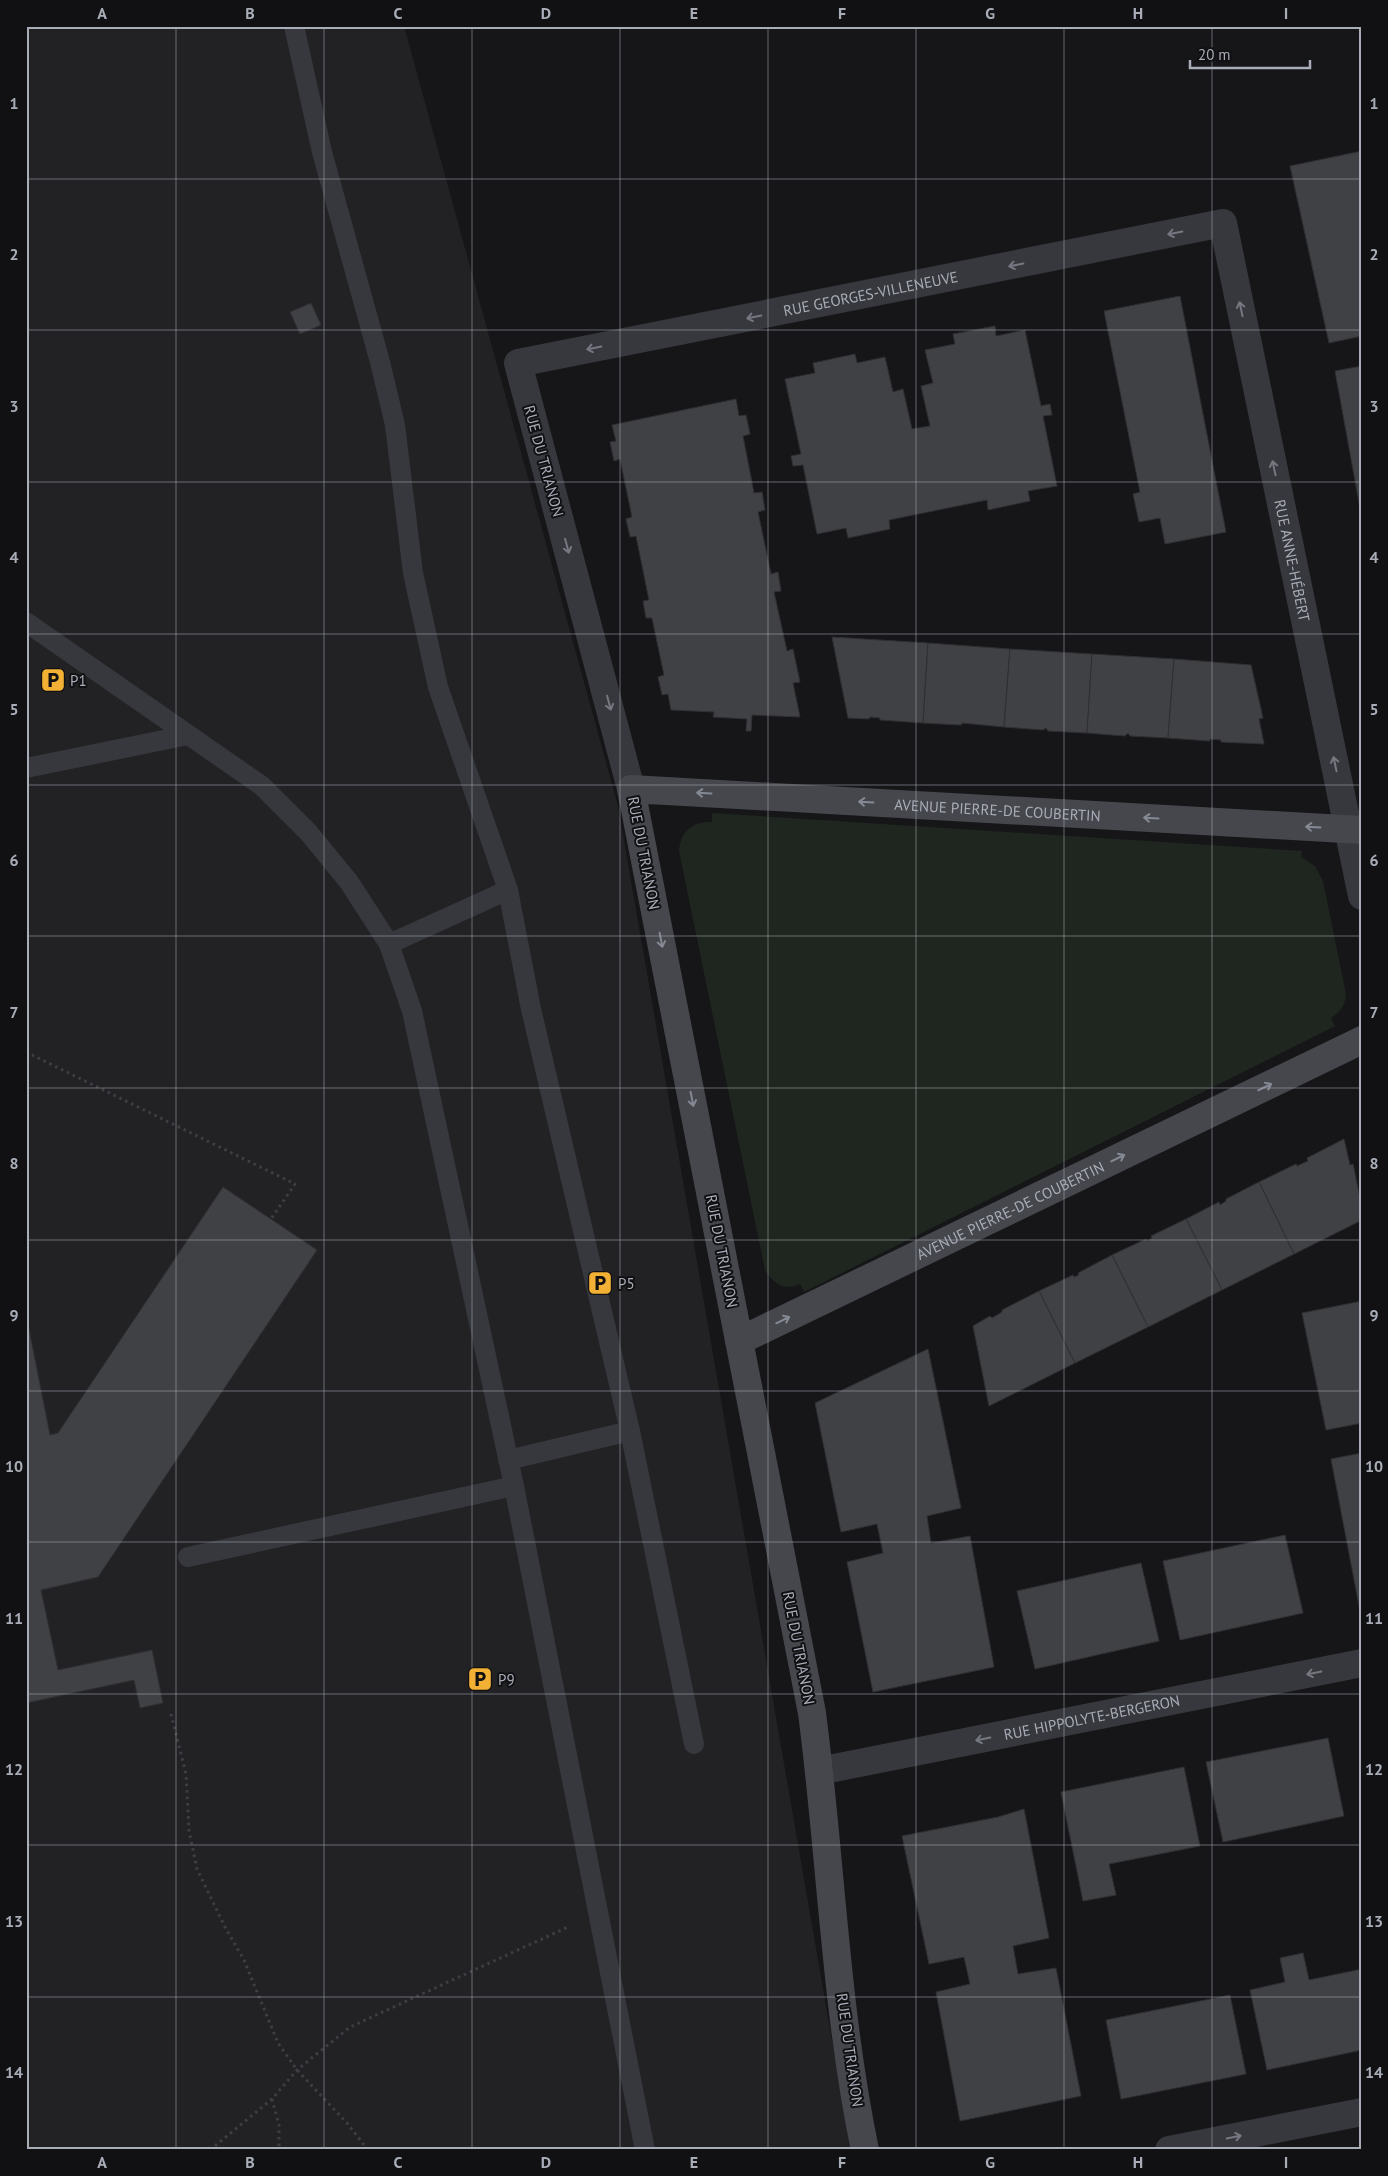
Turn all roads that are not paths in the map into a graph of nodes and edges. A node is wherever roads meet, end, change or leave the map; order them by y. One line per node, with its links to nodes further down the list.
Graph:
1 (294, 26): 9 (lane)
2 (1223, 223): 3 (street, RUE GEORGES-VILLENEUVE, one-way to 3); 8 (street, RUE ANNE-HÉBERT, one-way to 2)
3 (518, 364): 7 (street, RUE DU TRIANON, one-way to 7)
4 (26, 622): 5 (lane)
5 (188, 735): 6 (lane); 11 (lane)
6 (26, 768)
7 (632, 789): 8 (street, AVENUE PIERRE-DE COUBERTIN, one-way to 7); 13 (street, RUE DU TRIANON, one-way to 13)
8 (1356, 829): 10 (street, RUE ANNE-HÉBERT)
9 (508, 890): 11 (lane); 14 (lane)
10 (1362, 896)
11 (389, 944): 15 (lane)
12 (1362, 1040): 13 (street, AVENUE PIERRE-DE COUBERTIN, one-way to 12)
13 (739, 1341): 20 (street, RUE DU TRIANON)
14 (630, 1431): 15 (lane); 19 (lane)
15 (508, 1460): 16 (lane)
16 (514, 1486): 17 (lane); 22 (lane)
17 (188, 1557)
18 (1362, 1663): 20 (street, RUE HIPPOLYTE-BERGERON, one-way to 20)
19 (694, 1744)
20 (820, 1771): 23 (street, RUE DU TRIANON)
21 (1362, 2112): 24 (street, one-way to 21)
22 (645, 2150)
23 (866, 2150)
24 (1169, 2150)

